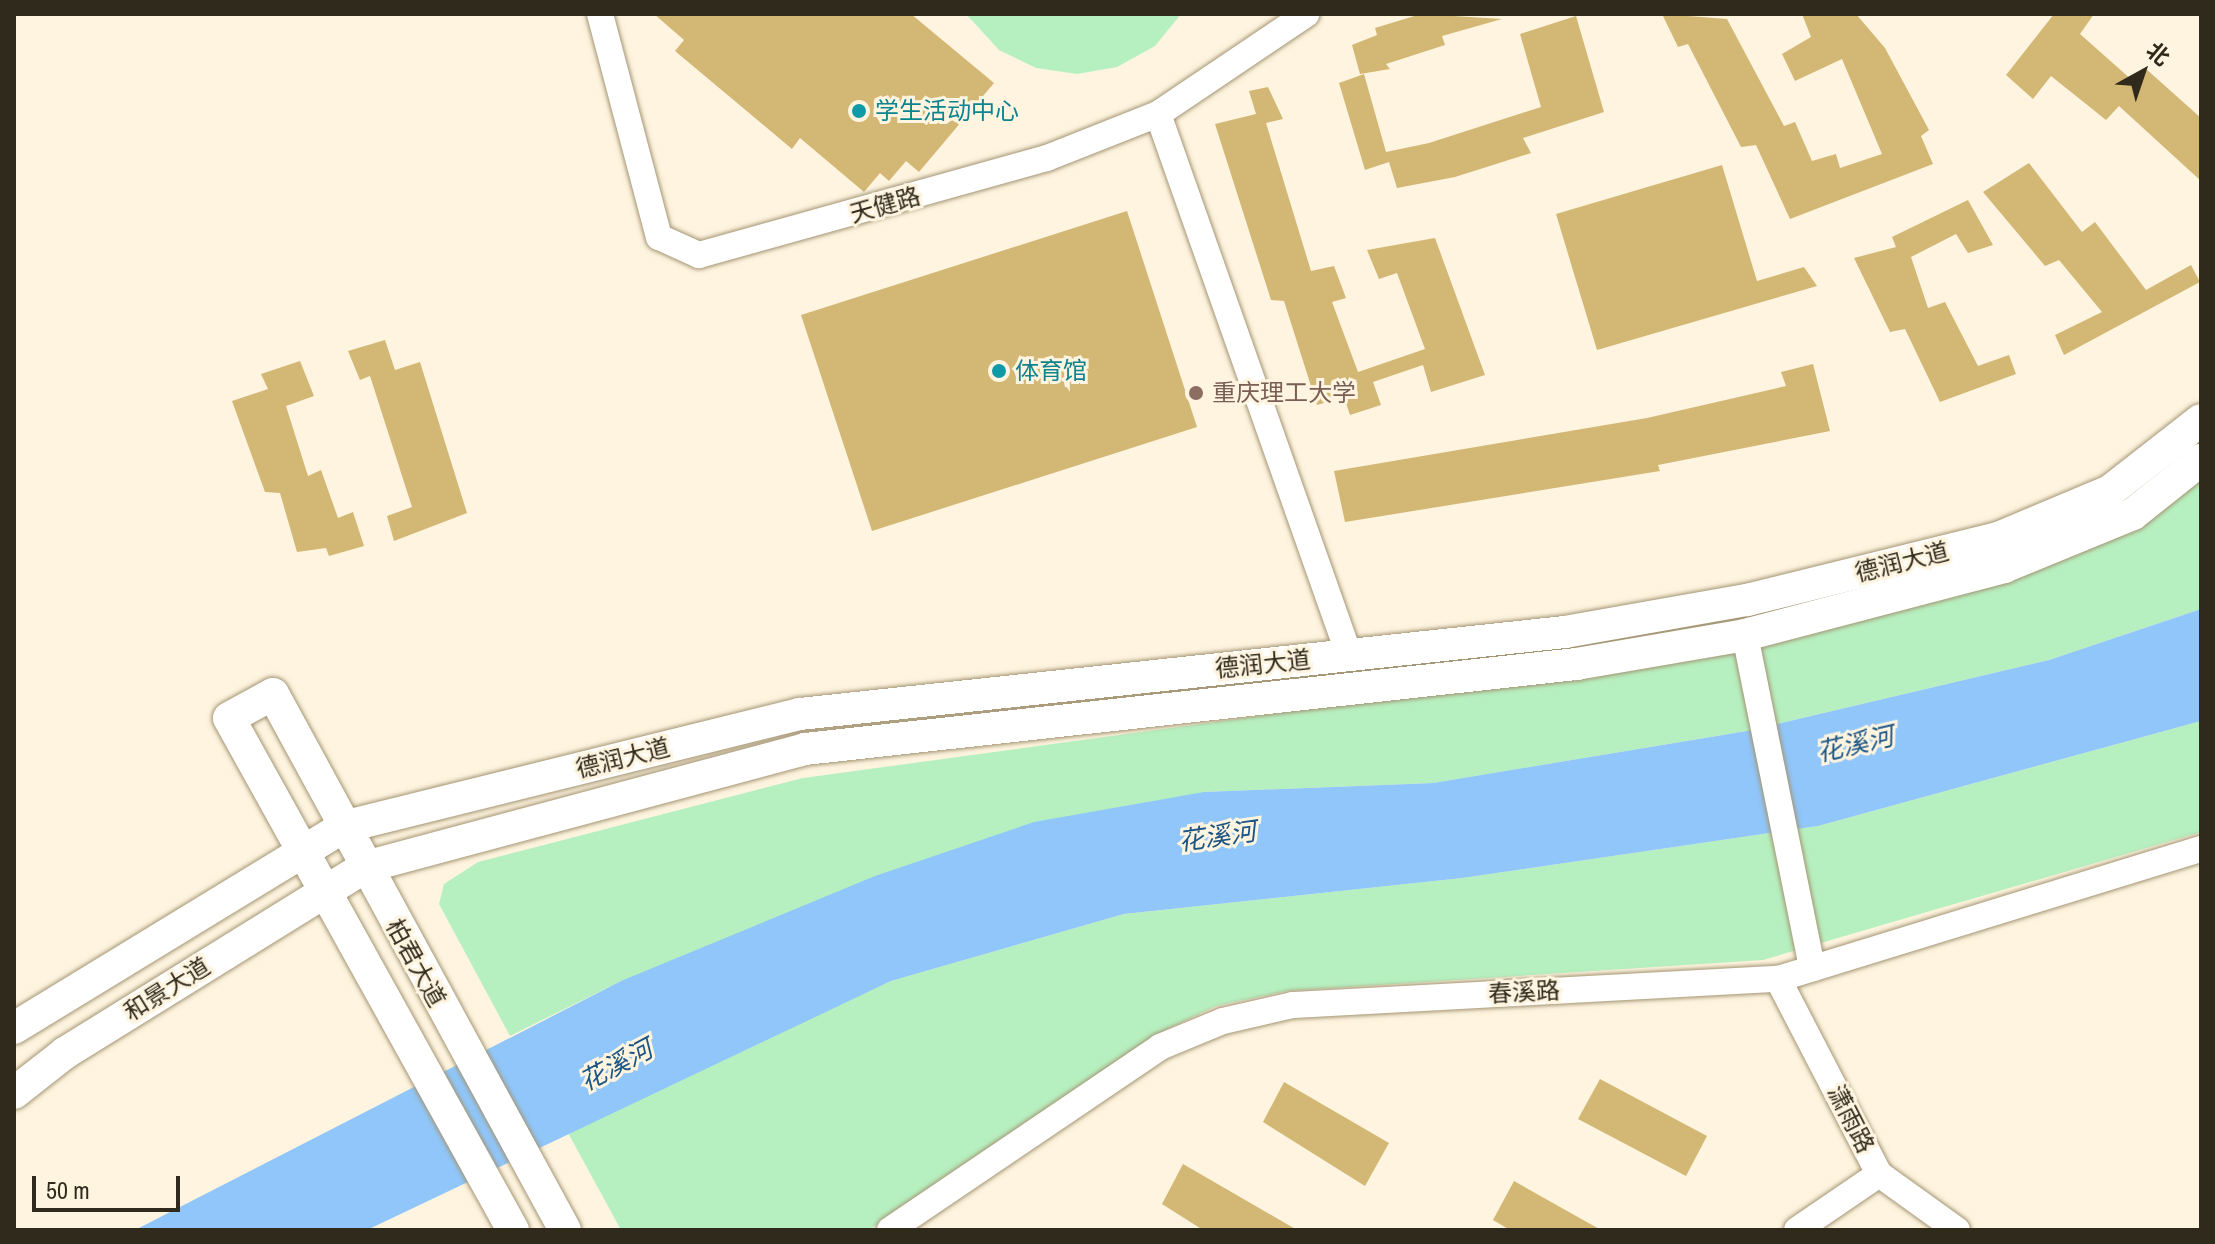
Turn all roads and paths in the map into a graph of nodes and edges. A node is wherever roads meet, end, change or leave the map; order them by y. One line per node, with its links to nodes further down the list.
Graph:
1 (600, 14): 3 (street, 天健路)
2 (1306, 14): 3 (street, 天健路)
3 (1158, 114): 7 (street)
4 (2201, 420): 7 (main road, 德润大道)
5 (2201, 460): 6 (main road, 德润大道)
6 (1745, 635): 11 (main road, 德润大道); 13 (street)
7 (1349, 655): 8 (main road, 德润大道)
8 (343, 827): 10 (main road, 德润大道); 10 (main road, 柏君大道); 11 (main road, 柏君大道)
9 (2201, 849): 13 (street, 春溪路)
10 (303, 852): 12 (main road, 柏君大道); 15 (main road, 和景大道)
11 (365, 867): 12 (main road, 德润大道); 19 (main road, 柏君大道)
12 (325, 892): 16 (main road, 和景大道); 18 (main road, 柏君大道)
13 (1812, 968): 14 (street, 春溪路)
14 (1778, 979): 17 (street, 潇雨路); 20 (street, 春溪路)
15 (14, 1028)
16 (14, 1093)
17 (1879, 1174): 21 (street); 22 (street, 潇雨路)
18 (513, 1230)
19 (565, 1230)
20 (890, 1230)
21 (1797, 1230)
22 (1957, 1230)

